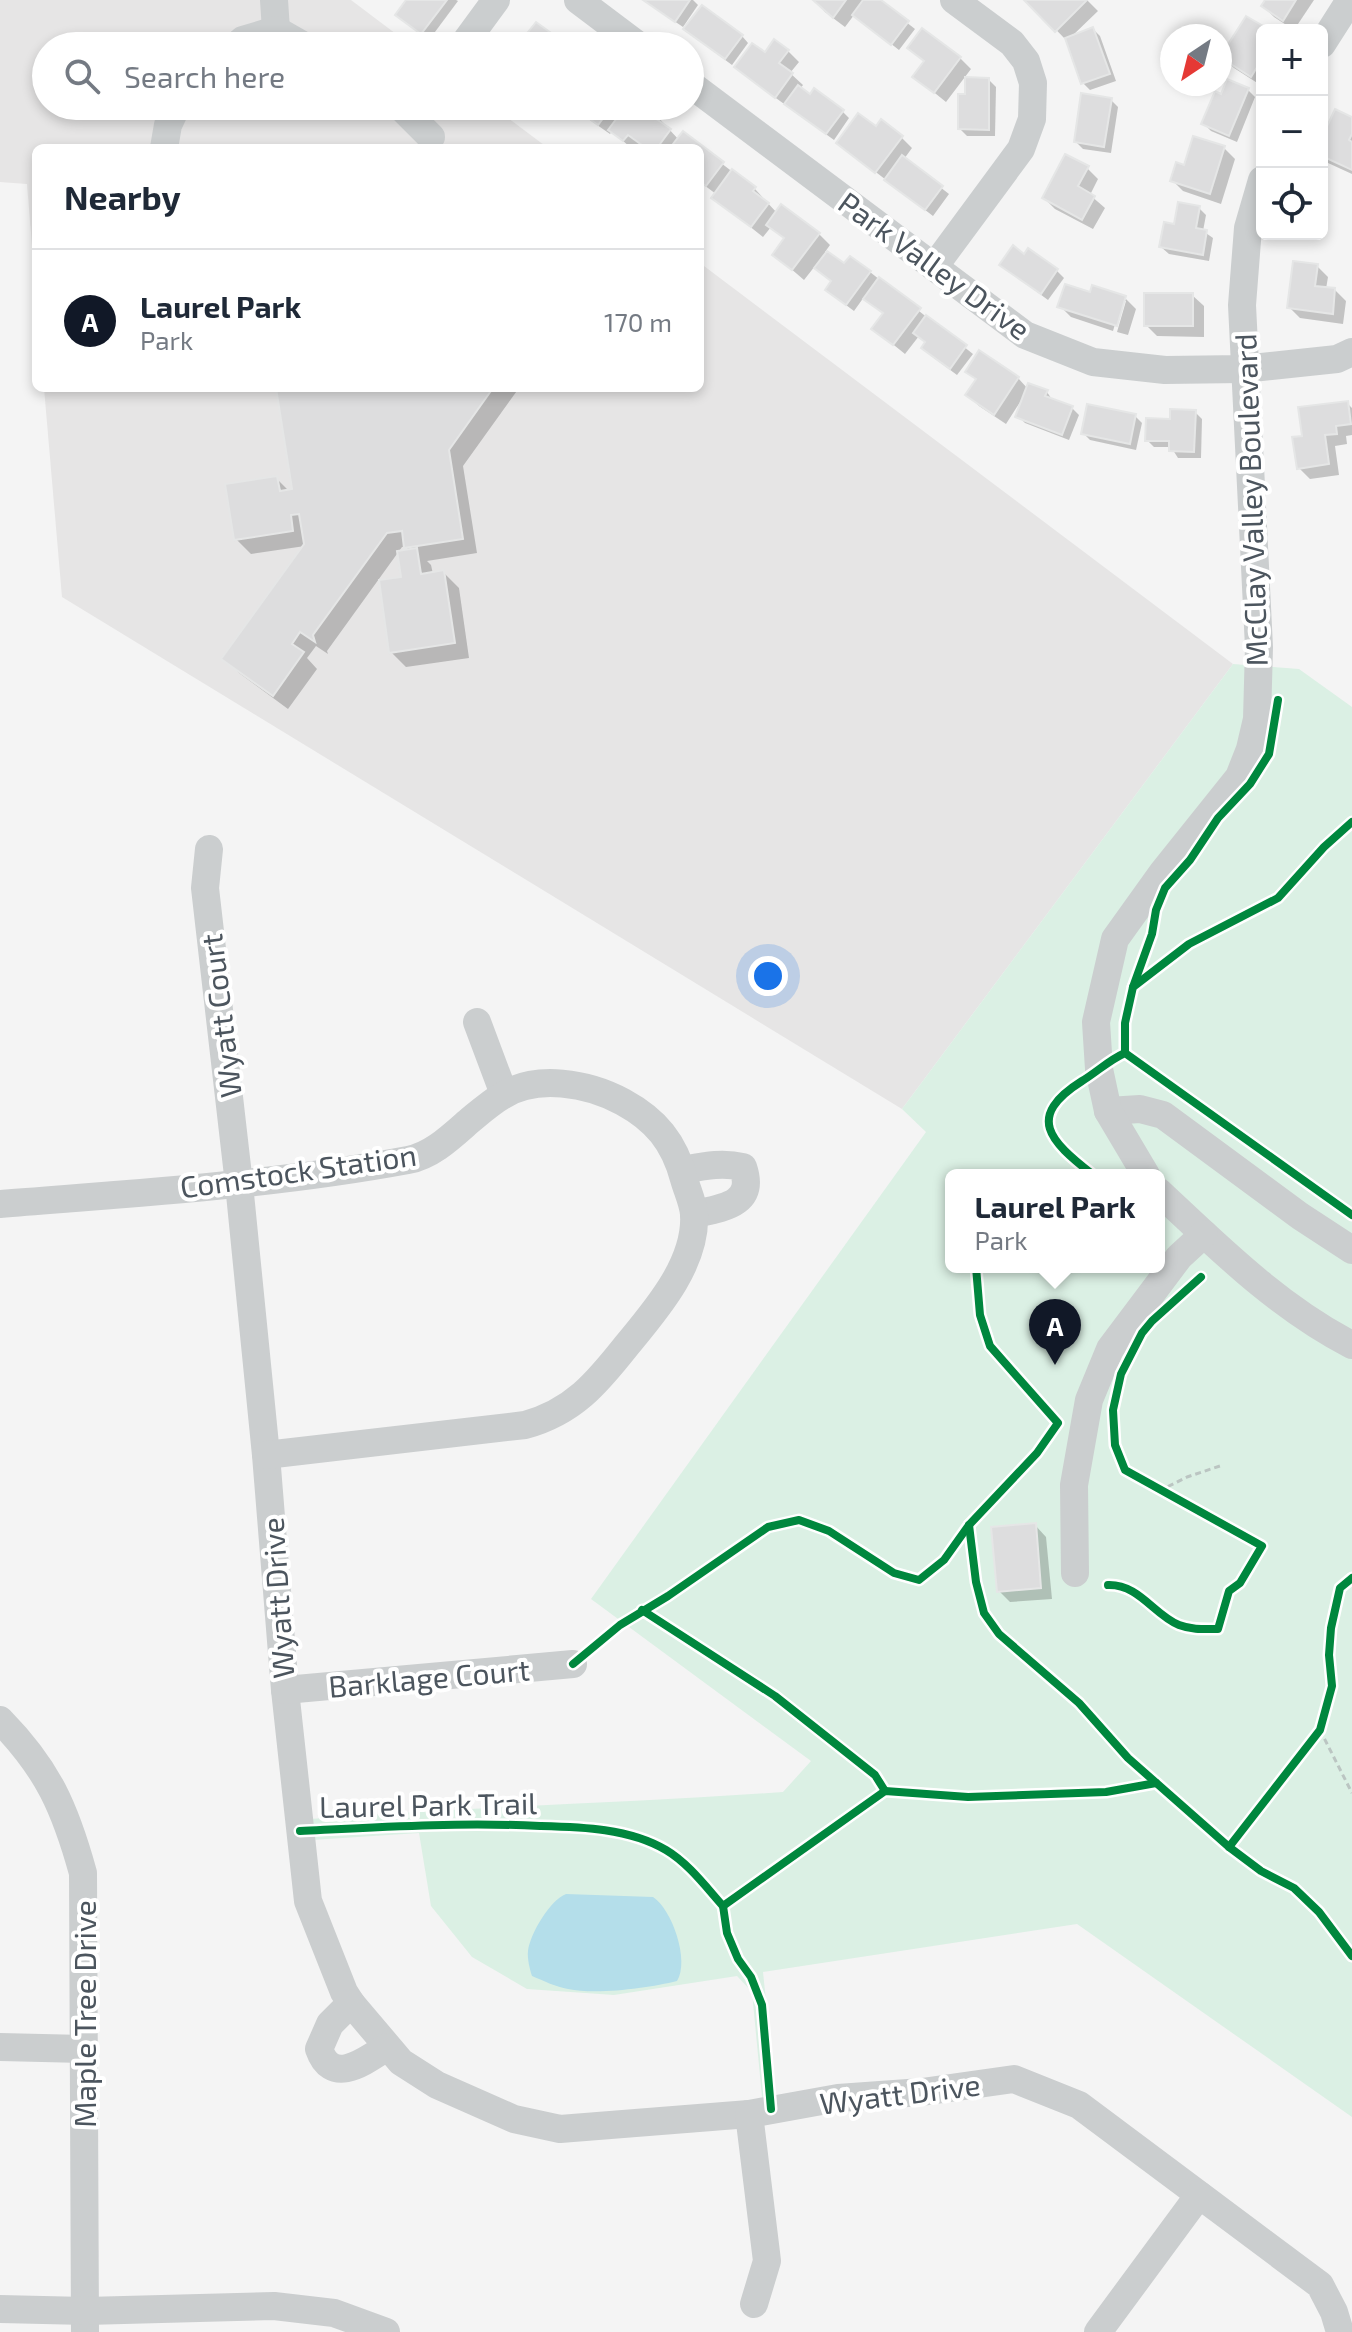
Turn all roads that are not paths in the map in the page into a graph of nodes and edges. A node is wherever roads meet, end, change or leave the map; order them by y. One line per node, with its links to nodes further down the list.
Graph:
1 (274, 0): 6 (street)
2 (496, 0): 9 (street)
3 (578, 0): 10 (street)
4 (954, 0): 18 (street)
5 (1350, 0): 11 (street)
6 (276, 30): 7 (street); 8 (street)
7 (269, 32)
8 (280, 32)
9 (473, 32)
10 (620, 32)
11 (1328, 35)
12 (704, 94): 18 (street, Park Valley Drive)
13 (170, 120): 16 (street)
14 (414, 120): 15 (street)
15 (431, 137)
16 (165, 144)
17 (1256, 201): 20 (street, McClay Valley Boulevard)
18 (934, 267): 20 (street, Park Valley Drive)
19 (1352, 352): 20 (street, Park Valley Drive)
20 (1243, 369): 24 (street, McClay Valley Boulevard)
21 (209, 849): 27 (street, Wyatt Court)
22 (477, 1022): 23 (street)
23 (504, 1094): 26 (street, Comstock Station); 27 (street, Comstock Station)
24 (1108, 1111): 25 (street, McClay Valley Boulevard); 32 (street)
25 (1142, 1169)
26 (682, 1170): 30 (street, Comstock Station); 30 (street)
27 (239, 1184): 29 (street, Comstock Station); 34 (street, Wyatt Drive)
28 (1165, 1198): 31 (street)
29 (0, 1204)
30 (694, 1214): 34 (street, Comstock Station)
31 (1204, 1234): 33 (street); 35 (street)
32 (1352, 1250)
33 (1352, 1345)
34 (266, 1455): 37 (street, Wyatt Drive)
35 (1075, 1573)
36 (573, 1664): 37 (street, Barklage Court)
37 (285, 1690): 39 (street, Wyatt Drive)
38 (0, 1720): 42 (street, Maple Tree Drive)
39 (351, 2003): 41 (street, Wyatt Drive); 41 (street)
40 (0, 2047): 42 (street)
41 (387, 2047): 43 (street, Wyatt Drive)
42 (84, 2049): 47 (street, Maple Tree Drive)
43 (749, 2114): 44 (street, Wyatt Drive); 45 (street)
44 (1199, 2195): 49 (street); 50 (street, Wyatt Drive)
45 (754, 2304)
46 (0, 2309): 47 (street)
47 (86, 2322): 48 (street)
48 (386, 2332)
49 (1098, 2332)
50 (1340, 2332)

